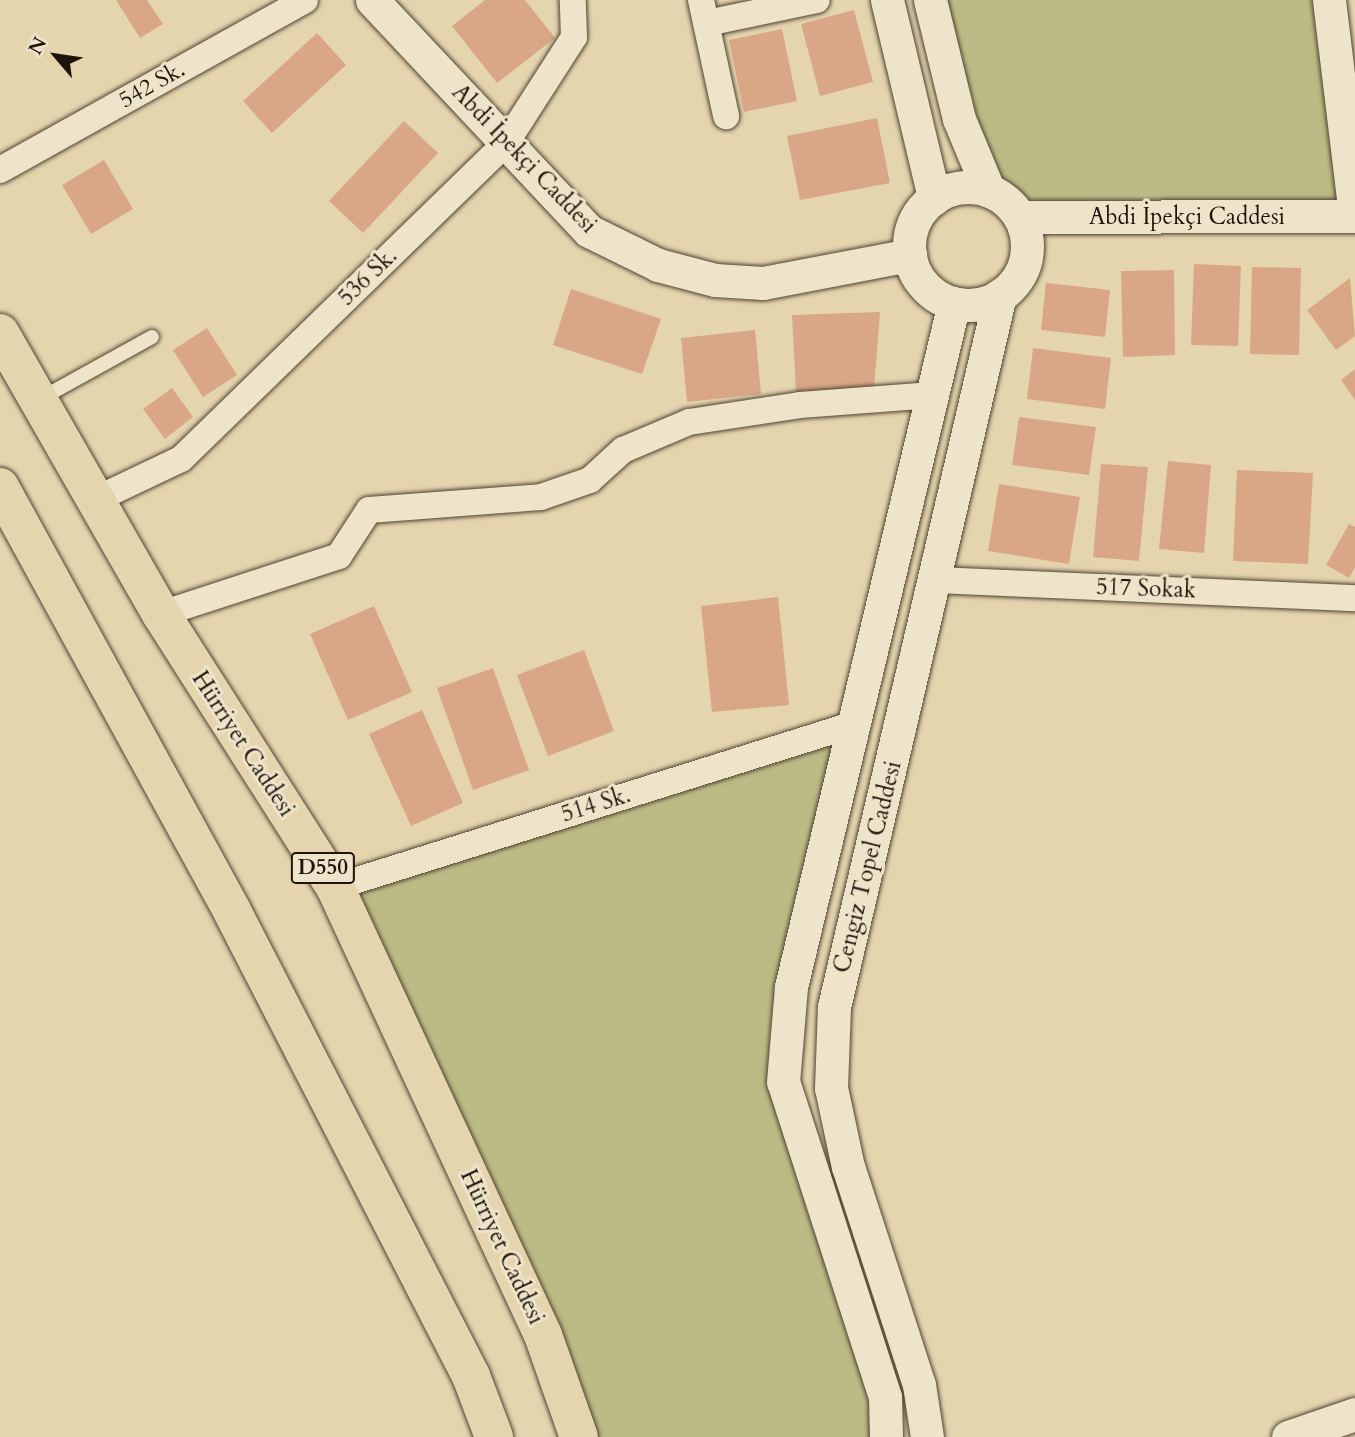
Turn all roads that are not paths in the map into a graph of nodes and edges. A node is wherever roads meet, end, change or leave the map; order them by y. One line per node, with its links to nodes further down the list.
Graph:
1 (305, 0): 11 (street, 542 Sk.)
2 (372, 0): 10 (street, Abdi İpekçi Caddesi)
3 (573, 0): 10 (street, 536 Sk.)
4 (817, 0): 8 (street)
5 (887, 0): 13 (street)
6 (930, 0): 12 (street)
7 (1329, 0): 14 (street)
8 (704, 11): 9 (street)
9 (726, 116)
10 (506, 143): 16 (street, Abdi İpekçi Caddesi); 24 (street, 536 Sk.)
11 (0, 170)
12 (989, 191): 13 (street); 15 (street)
13 (934, 198): 16 (street)
14 (1355, 216): 15 (street, Abdi İpekçi Caddesi)
15 (1020, 217): 17 (street, Cengiz Topel Caddesi)
16 (910, 255): 18 (street)
17 (1000, 295): 18 (street); 25 (street, Cengiz Topel Caddesi)
18 (954, 303): 21 (street, Cengiz Topel Caddesi)
19 (0, 332): 22 (highway, Hürriyet Caddesi / D550)
20 (152, 337): 22 (lane)
21 (933, 395): 27 (street); 28 (street, Cengiz Topel Caddesi)
22 (38, 400): 24 (highway, Hürriyet Caddesi / D550)
23 (0, 487): 32 (highway)
24 (95, 500): 27 (highway, Hürriyet Caddesi / D550)
25 (938, 580): 26 (street, 517 Sokak); 36 (street, Cengiz Topel Caddesi)
26 (1355, 598)
27 (161, 614): 29 (highway, Hürriyet Caddesi / D550)
28 (858, 723): 29 (street, 514 Sk.); 35 (street, Cengiz Topel Caddesi)
29 (335, 887): 30 (highway, Hürriyet Caddesi / D550)
30 (543, 1335): 33 (highway, Hürriyet Caddesi / D550); 34 (street)
31 (1355, 1414): 37 (street)
32 (494, 1437)
33 (579, 1437)
34 (591, 1437)
35 (886, 1437)
36 (927, 1437)
37 (1288, 1437)

